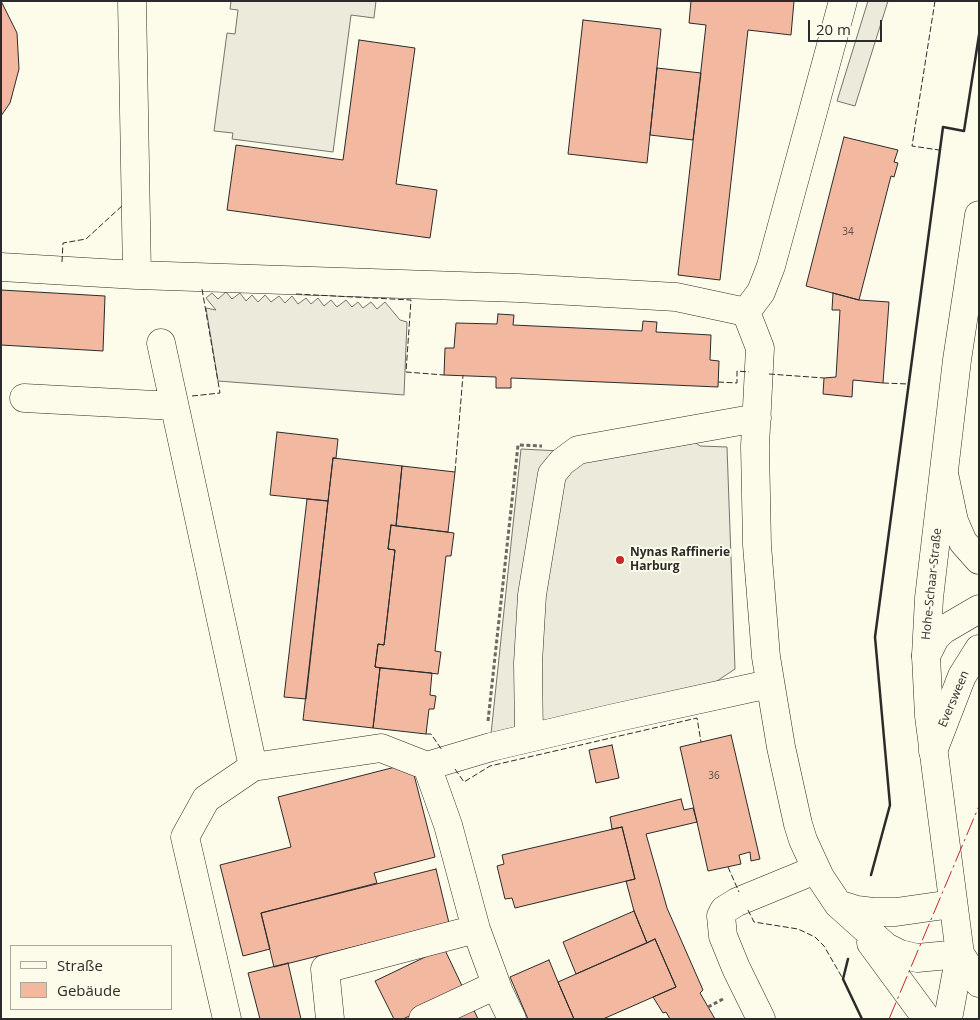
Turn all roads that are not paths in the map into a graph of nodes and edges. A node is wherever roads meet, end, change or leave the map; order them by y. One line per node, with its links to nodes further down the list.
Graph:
1 (132, 1): 5 (main road)
2 (843, 1): 6 (main road)
3 (979, 215): 11 (main road, Hohe-Schaar-Straße)
4 (1, 267): 5 (main road)
5 (137, 275): 6 (main road)
6 (746, 312): 10 (main road)
7 (161, 344): 9 (main road)
8 (24, 398): 9 (main road)
9 (174, 406): 22 (main road)
10 (757, 418): 18 (main road); 19 (main road)
11 (944, 473): 12 (main road); 13 (main road, Hohe-Schaar-Straße)
12 (979, 560)
13 (929, 598): 15 (main road); 17 (main road, Hohe-Schaar-Straße)
14 (979, 610): 15 (main road)
15 (966, 627): 17 (main road)
16 (979, 649): 20 (main road, Eversween)
17 (926, 656): 20 (main road, Hohe-Schaar-Straße)
18 (769, 684): 19 (main road); 23 (main road)
19 (529, 738): 21 (main road)
20 (933, 751): 25 (main road, Hohe-Schaar-Straße)
21 (427, 766): 22 (main road); 27 (main road)
22 (253, 768): 31 (main road)
23 (815, 870): 24 (main road); 35 (main road)
24 (838, 904): 25 (main road); 26 (main road)
25 (952, 904): 28 (main road, Hohe-Schaar-Straße)
26 (857, 923): 28 (main road); 36 (main road)
27 (476, 929): 30 (main road); 32 (main road)
28 (960, 954): 29 (main road, Hohe-Schaar-Straße); 37 (main road, Hohe-Schaar-Straße)
29 (979, 983)
30 (496, 985): 33 (main road); 34 (main road)
31 (227, 1019)
32 (330, 1019)
33 (423, 1019)
34 (512, 1019)
35 (761, 1019)
36 (927, 1019)
37 (948, 1019)

